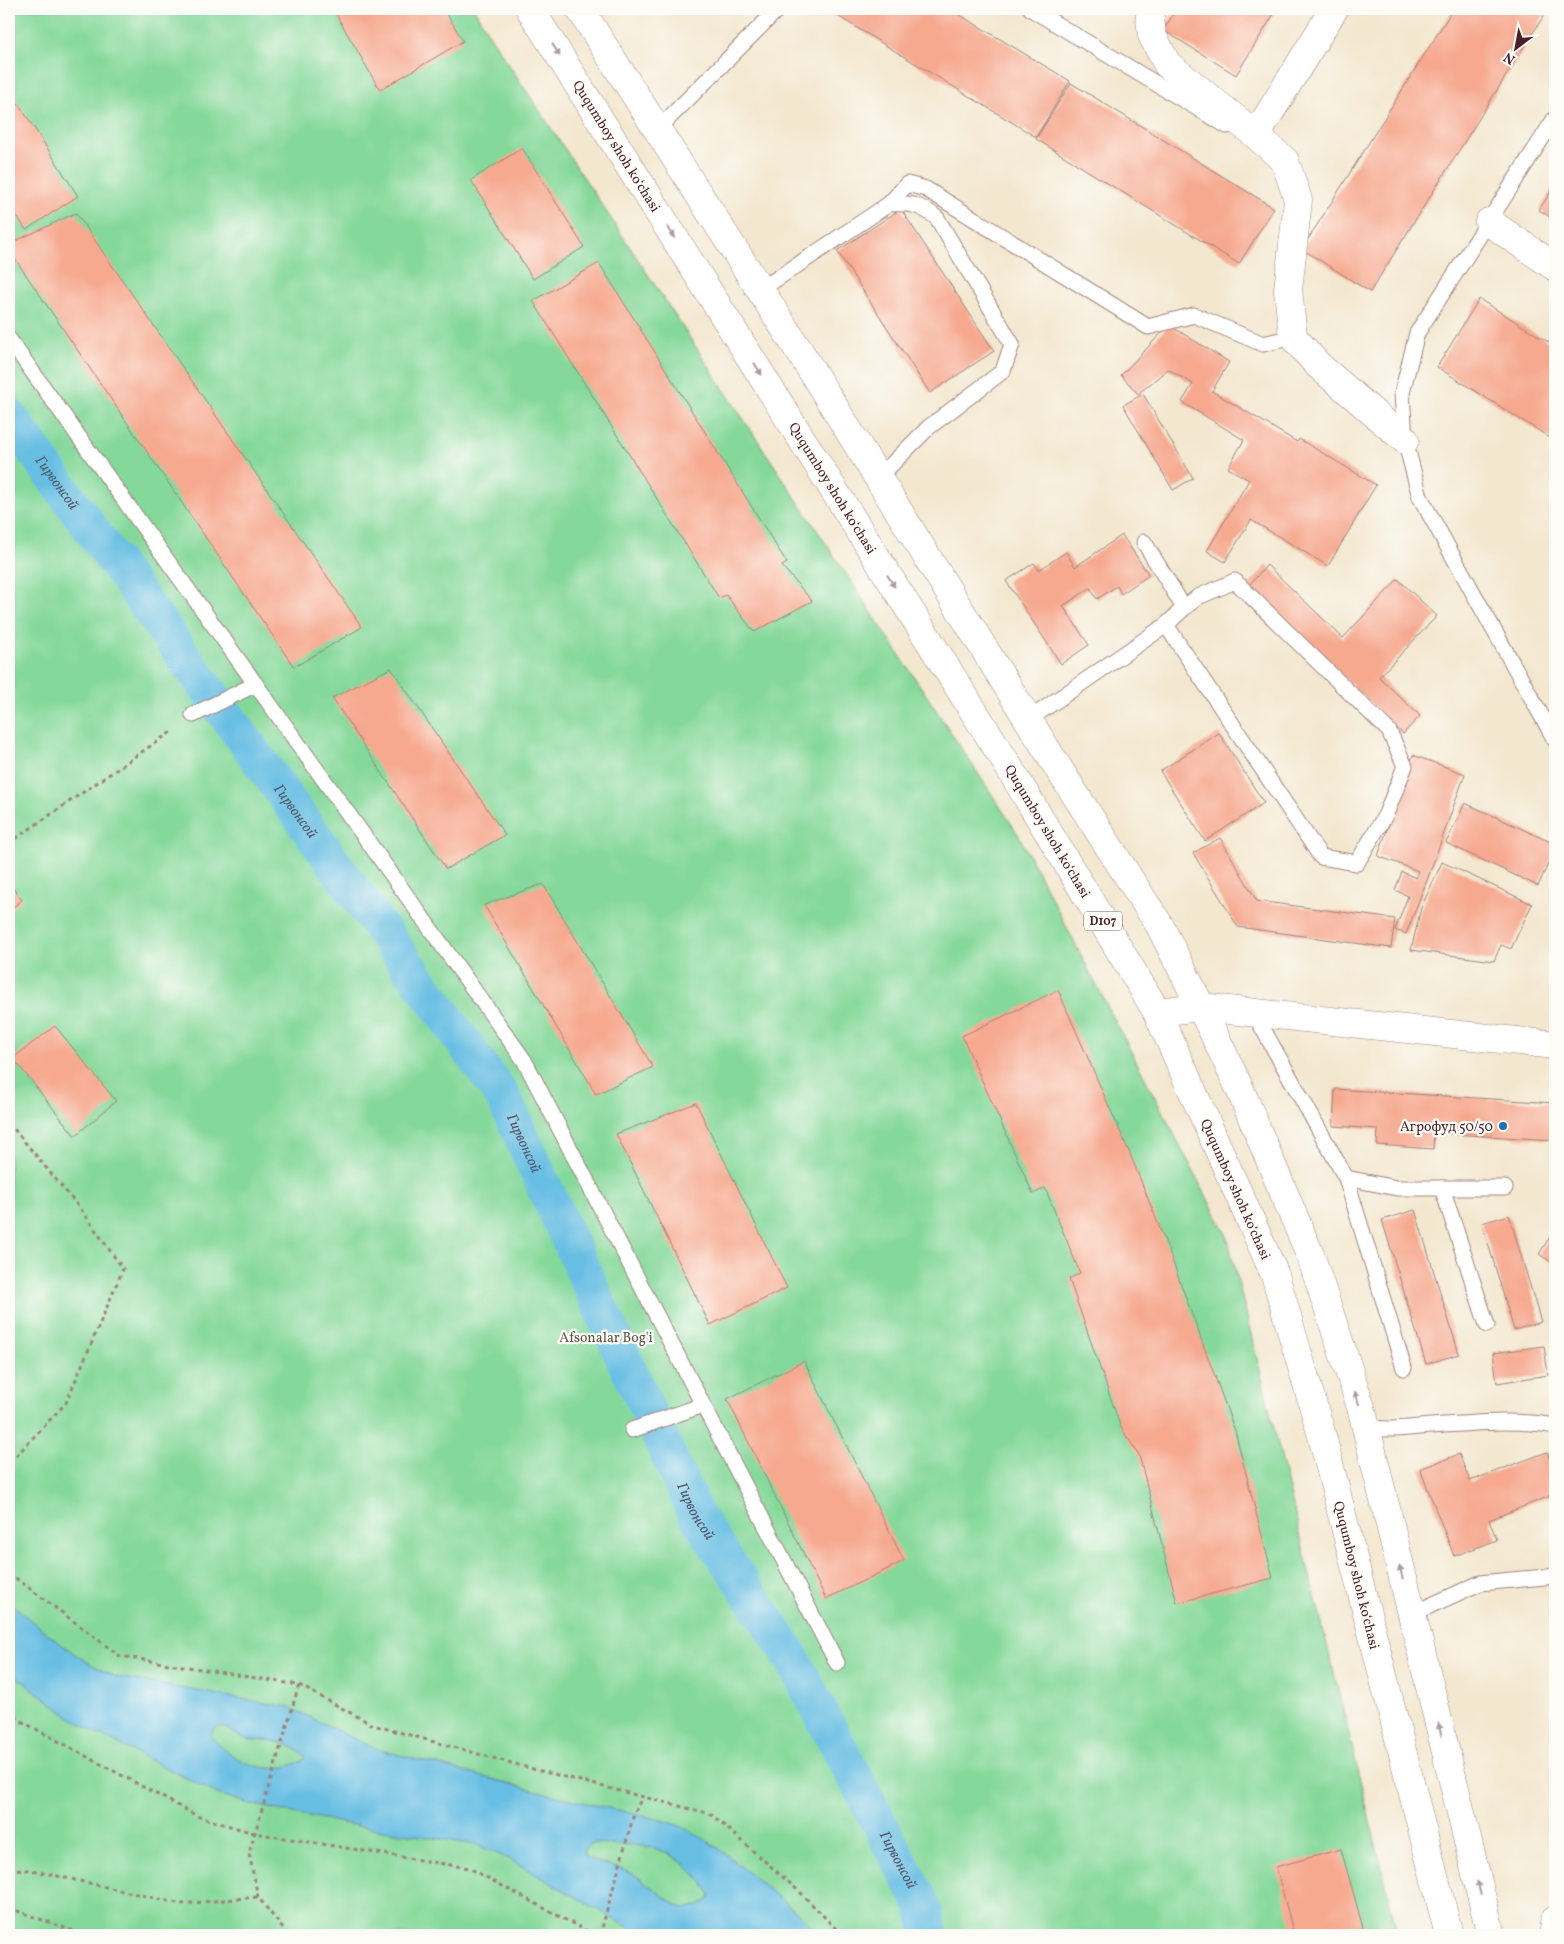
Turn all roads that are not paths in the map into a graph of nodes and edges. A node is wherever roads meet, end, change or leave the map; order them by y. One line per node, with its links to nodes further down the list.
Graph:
1 (530, 9): 27 (main road, Ququmboy shoh koʻchasi / D107, one-way to 27)
2 (580, 9): 8 (main road)
3 (778, 9): 8 (lane)
4 (1031, 9): 10 (lane)
5 (1149, 9): 9 (main road)
6 (1334, 9): 9 (main road)
7 (1555, 118): 12 (lane)
8 (657, 130): 14 (main road)
9 (1256, 135): 10 (main road)
10 (1285, 161): 15 (main road)
11 (889, 204): 14 (lane); 15 (lane); 18 (lane)
12 (1489, 222): 13 (main road); 17 (lane)
13 (1555, 267)
14 (760, 290): 18 (main road)
15 (1293, 337): 17 (main road)
16 (9, 339): 22 (lane)
17 (1405, 440): 25 (lane)
18 (878, 478): 24 (main road)
19 (1144, 542): 20 (lane)
20 (1184, 608): 21 (lane); 21 (lane)
21 (1166, 625): 24 (lane)
22 (256, 684): 23 (lane); 35 (lane)
23 (193, 714)
24 (1028, 720): 26 (main road)
25 (1555, 740)
26 (1201, 1007): 27 (main road); 28 (main road); 37 (main road, one-way to 26)
27 (1157, 1012): 43 (main road, Ququmboy shoh koʻchasi / D107)
28 (1254, 1013): 29 (main road); 30 (lane)
29 (1555, 1045)
30 (1346, 1178): 31 (lane); 34 (lane)
31 (1442, 1188): 32 (lane); 33 (lane)
32 (1505, 1188)
33 (1487, 1325)
34 (1404, 1368)
35 (703, 1405): 38 (lane); 41 (lane)
36 (1555, 1426): 37 (lane)
37 (1365, 1427): 40 (main road, one-way to 37)
38 (632, 1430)
39 (1555, 1576): 40 (lane)
40 (1412, 1614): 44 (main road, one-way to 40)
41 (837, 1663)
42 (1555, 1919): 45 (main road)
43 (1448, 1935)
44 (1491, 1935)
45 (1552, 1935)

